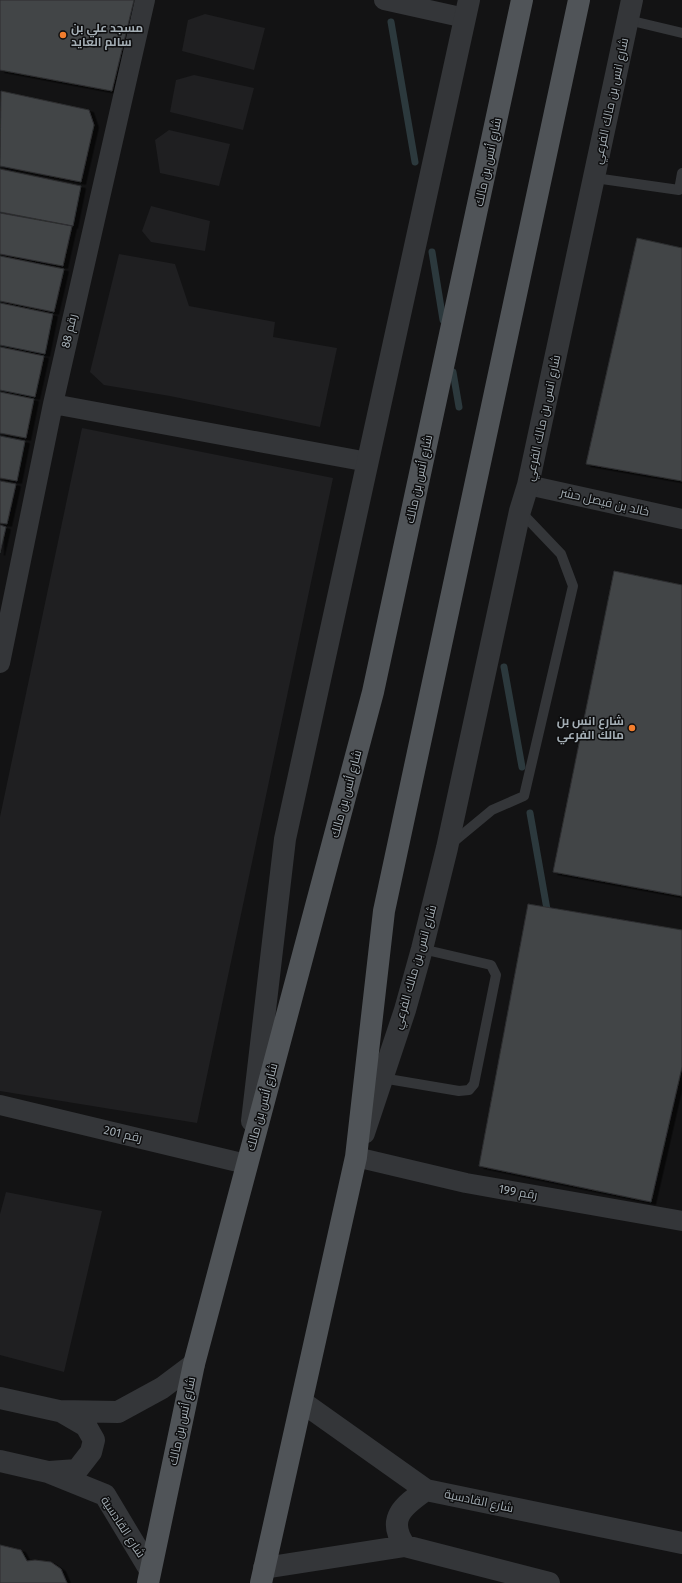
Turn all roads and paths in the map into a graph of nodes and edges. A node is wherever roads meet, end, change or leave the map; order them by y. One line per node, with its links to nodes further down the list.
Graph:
1 (145, 0): 11 (street, رقم 88)
2 (384, 0): 5 (street)
3 (522, 0): 22 (main road, شارع أنس بن مالك)
4 (579, 0): 21 (main road)
5 (468, 6): 12 (street)
6 (627, 7): 7 (lane); 9 (street, شارع انس بن مالك الفرعي)
7 (682, 33)
8 (682, 173): 10 (lane)
9 (595, 178): 10 (lane); 13 (street, شارع انس بن مالك الفرعي)
10 (680, 190)
11 (53, 404): 12 (street); 16 (street, رقم 88)
12 (368, 462): 22 (street)
13 (528, 485): 14 (street, شارع انس بن مالك الفرعي); 15 (street, خالد بن فيصل حشر)
14 (520, 511): 17 (street, شارع انس بن مالك الفرعي); 17 (lane)
15 (682, 519)
16 (0, 664)
17 (447, 848): 18 (street, شارع انس بن مالك الفرعي)
18 (422, 949): 19 (street, شارع انس بن مالك الفرعي); 19 (lane)
19 (382, 1078): 21 (street, شارع انس بن مالك الفرعي)
20 (0, 1105): 22 (street, رقم 201)
21 (356, 1157): 23 (street, رقم 199); 26 (main road)
22 (246, 1164): 24 (main road, شارع أنس بن مالك)
23 (682, 1221)
24 (194, 1364): 27 (street); 33 (main road, شارع أنس بن مالك)
25 (0, 1398): 27 (street)
26 (302, 1402): 30 (street, شارع القادسية); 34 (main road)
27 (60, 1411): 29 (street)
28 (0, 1461): 29 (street, شارع القادسية)
29 (48, 1472): 33 (street, شارع القادسية)
30 (426, 1490): 31 (street, شارع القادسية); 32 (street)
31 (682, 1543)
32 (405, 1546): 34 (street); 35 (street)
33 (149, 1576)
34 (262, 1576)
35 (549, 1583)

